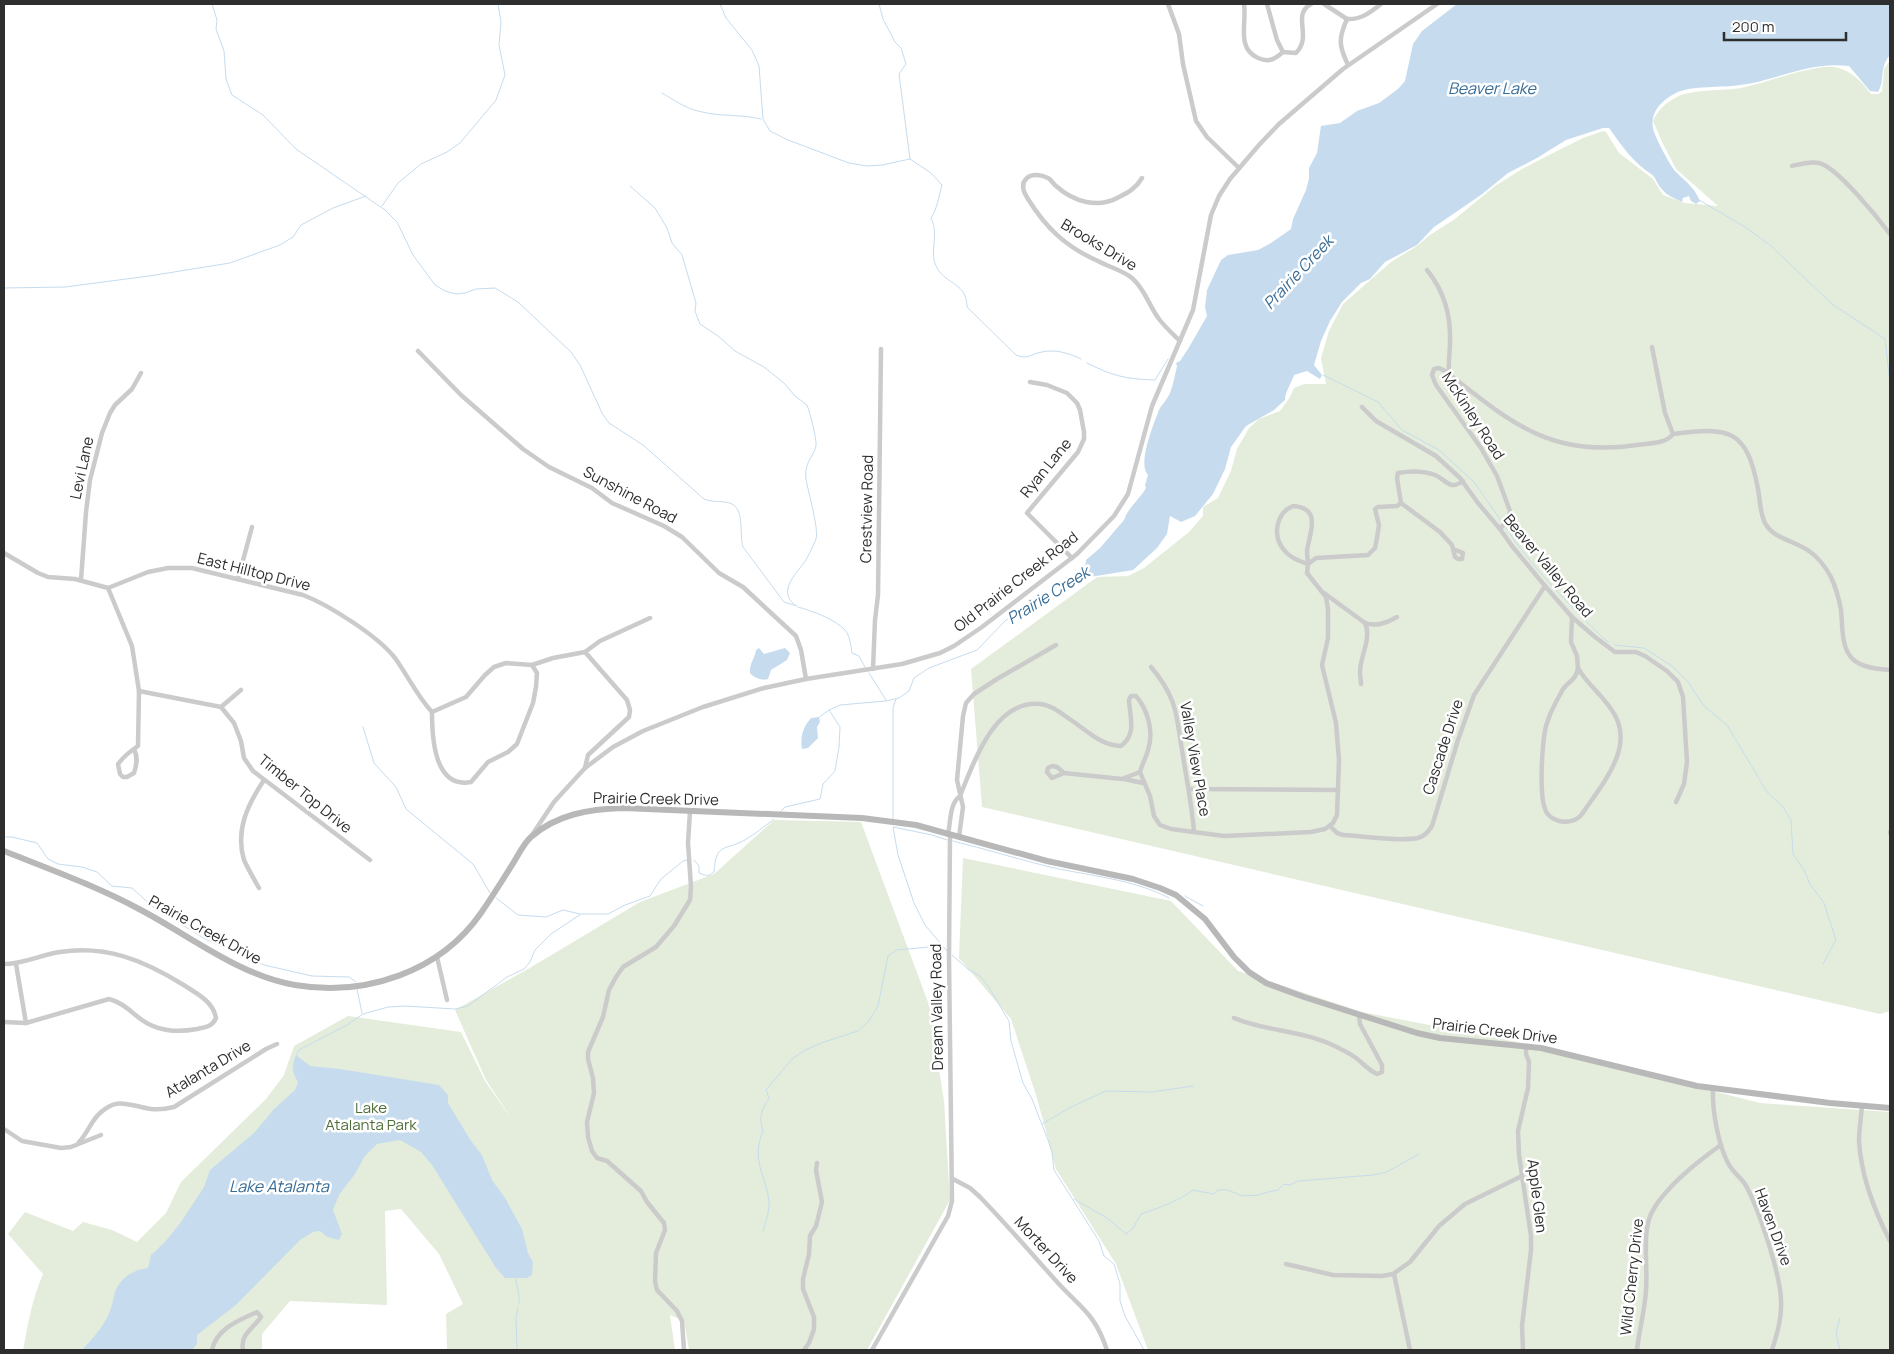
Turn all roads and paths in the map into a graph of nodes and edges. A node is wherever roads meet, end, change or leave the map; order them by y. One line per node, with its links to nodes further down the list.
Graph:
1 (1168, 4): 12 (street)
2 (1244, 4): 9 (street)
3 (1267, 4): 9 (street)
4 (1311, 4): 9 (street)
5 (1324, 4): 8 (street)
6 (1382, 4): 8 (street)
7 (1437, 4): 10 (street, Old Prairie Creek Road)
8 (1347, 19): 10 (street)
9 (1283, 52)
10 (1348, 65): 12 (street, Old Prairie Creek Road)
11 (1792, 166): 14 (street)
12 (1238, 168): 16 (street, Old Prairie Creek Road)
13 (1142, 178): 16 (street, Brooks Drive)
14 (1890, 234)
15 (1427, 270): 21 (street)
16 (1180, 341): 31 (street, Old Prairie Creek Road)
17 (1652, 347): 24 (street)
18 (881, 349): 47 (street, Crestview Road)
19 (418, 351): 49 (street, Sunshine Road)
20 (141, 373): 34 (street, Levi Lane)
21 (1449, 373): 24 (street); 28 (street, McKinley Road)
22 (1030, 382): 31 (street, Ryan Lane)
23 (1362, 407): 25 (street, Beaver Valley Road)
24 (1673, 434): 48 (street)
25 (1463, 481): 26 (street); 28 (street, Beaver Valley Road)
26 (1402, 503): 29 (street); 32 (street)
27 (252, 527): 33 (street)
28 (1500, 528): 35 (street, Beaver Valley Road)
29 (1453, 549)
30 (4, 552): 34 (street)
31 (1072, 558): 47 (street, Old Prairie Creek Road)
32 (1308, 564): 32 (street); 37 (street)
33 (238, 579): 36 (street, East Hilltop Drive); 54 (street, East Hilltop Drive)
34 (81, 580): 36 (street)
35 (1545, 586): 39 (street, Beaver Valley Road); 67 (street, Cascade Drive)
36 (108, 588): 52 (street)
37 (1323, 592): 41 (street); 63 (street)
38 (1397, 617): 41 (street)
39 (1572, 617): 46 (street); 65 (street, Beaver Valley Road)
40 (650, 618): 43 (street)
41 (1365, 623): 50 (street)
42 (1056, 646): 64 (street)
43 (585, 652): 44 (street); 56 (street)
44 (532, 665): 54 (street); 54 (street)
45 (1151, 668): 62 (street, Valley View Place)
46 (1578, 668): 46 (street)
47 (873, 669): 49 (street, Old Prairie Creek Road)
48 (1890, 670)
49 (806, 679): 56 (street, Old Prairie Creek Road)
50 (1361, 684)
51 (241, 690): 53 (street)
52 (139, 691): 53 (street); 55 (street)
53 (221, 707): 60 (street, Timber Top Drive)
54 (432, 712)
55 (134, 749): 55 (street)
56 (585, 768): 71 (street, Old Prairie Creek Road)
57 (1140, 772): 59 (street); 61 (street); 64 (street, Dream Valley Road)
58 (1064, 773): 59 (street)
59 (1122, 779): 61 (street)
60 (264, 780): 73 (street, Timber Top Drive); 74 (street)
61 (1143, 783): 68 (street)
62 (1190, 790): 63 (street); 68 (street, Valley View Place)
63 (1338, 790): 67 (street)
64 (960, 796): 69 (street, Dream Valley Road); 70 (street)
65 (1676, 802)
66 (690, 811): 69 (main road, Prairie Creek Drive); 71 (main road, Prairie Creek Drive); 100 (street)
67 (1330, 826): 68 (street)
68 (1194, 832)
69 (949, 834): 70 (main road, Prairie Creek Drive); 94 (street, Dream Valley Road)
70 (959, 837): 79 (main road, Prairie Creek Drive)
71 (530, 838): 75 (main road, Prairie Creek Drive)
72 (4, 851): 75 (main road, Prairie Creek Drive)
73 (370, 860)
74 (259, 888)
75 (437, 957): 78 (street)
76 (4, 964): 77 (street)
77 (16, 964): 82 (street); 82 (street)
78 (448, 1000)
79 (1359, 1015): 80 (street); 84 (main road, Prairie Creek Drive)
80 (1234, 1018)
81 (4, 1022): 82 (street)
82 (26, 1023)
83 (277, 1044): 90 (street, Atalanta Drive)
84 (1526, 1046): 85 (main road, Prairie Creek Drive); 93 (street, Apple Glen)
85 (1713, 1088): 86 (main road, Prairie Creek Drive); 91 (street, Haven Drive)
86 (1862, 1106): 87 (main road, Prairie Creek Drive); 95 (street)
87 (1890, 1108)
88 (4, 1129): 90 (street)
89 (102, 1135): 90 (street)
90 (80, 1142)
91 (1721, 1145): 106 (street, Wild Cherry Drive); 107 (street, Haven Drive)
92 (817, 1164): 101 (street)
93 (1522, 1176): 97 (street); 105 (street, Apple Glen)
94 (953, 1179): 102 (street, Dream Valley Road); 103 (street, Morter Drive)
95 (1890, 1241)
96 (1286, 1264): 97 (street)
97 (1394, 1274): 104 (street)
98 (212, 1350): 99 (street)
99 (243, 1350)
100 (684, 1350)
101 (804, 1350)
102 (872, 1350)
103 (1107, 1350)
104 (1410, 1350)
105 (1523, 1350)
106 (1637, 1350)
107 (1772, 1350)

